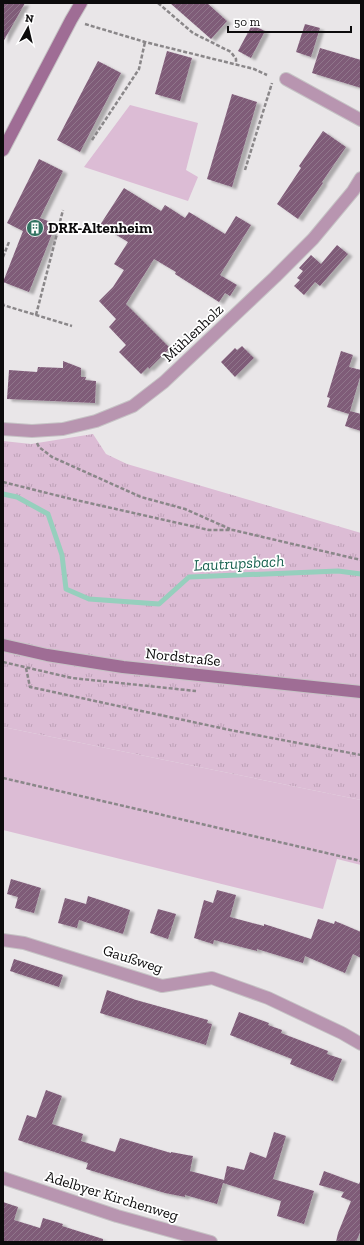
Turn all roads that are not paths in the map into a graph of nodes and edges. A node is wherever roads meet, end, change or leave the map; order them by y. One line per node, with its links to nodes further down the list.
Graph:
1 (82, 3): 4 (main road)
2 (280, 78): 3 (street)
3 (361, 120)
4 (3, 150)
5 (361, 178): 6 (street, Mühlenholz)
6 (3, 429)
7 (3, 645): 8 (main road, Nordstraße)
8 (361, 692)
9 (3, 940): 10 (street, Gaußweg)
10 (361, 1044)
11 (3, 1178): 12 (street, Adelbyer Kirchenweg)
12 (211, 1242)

